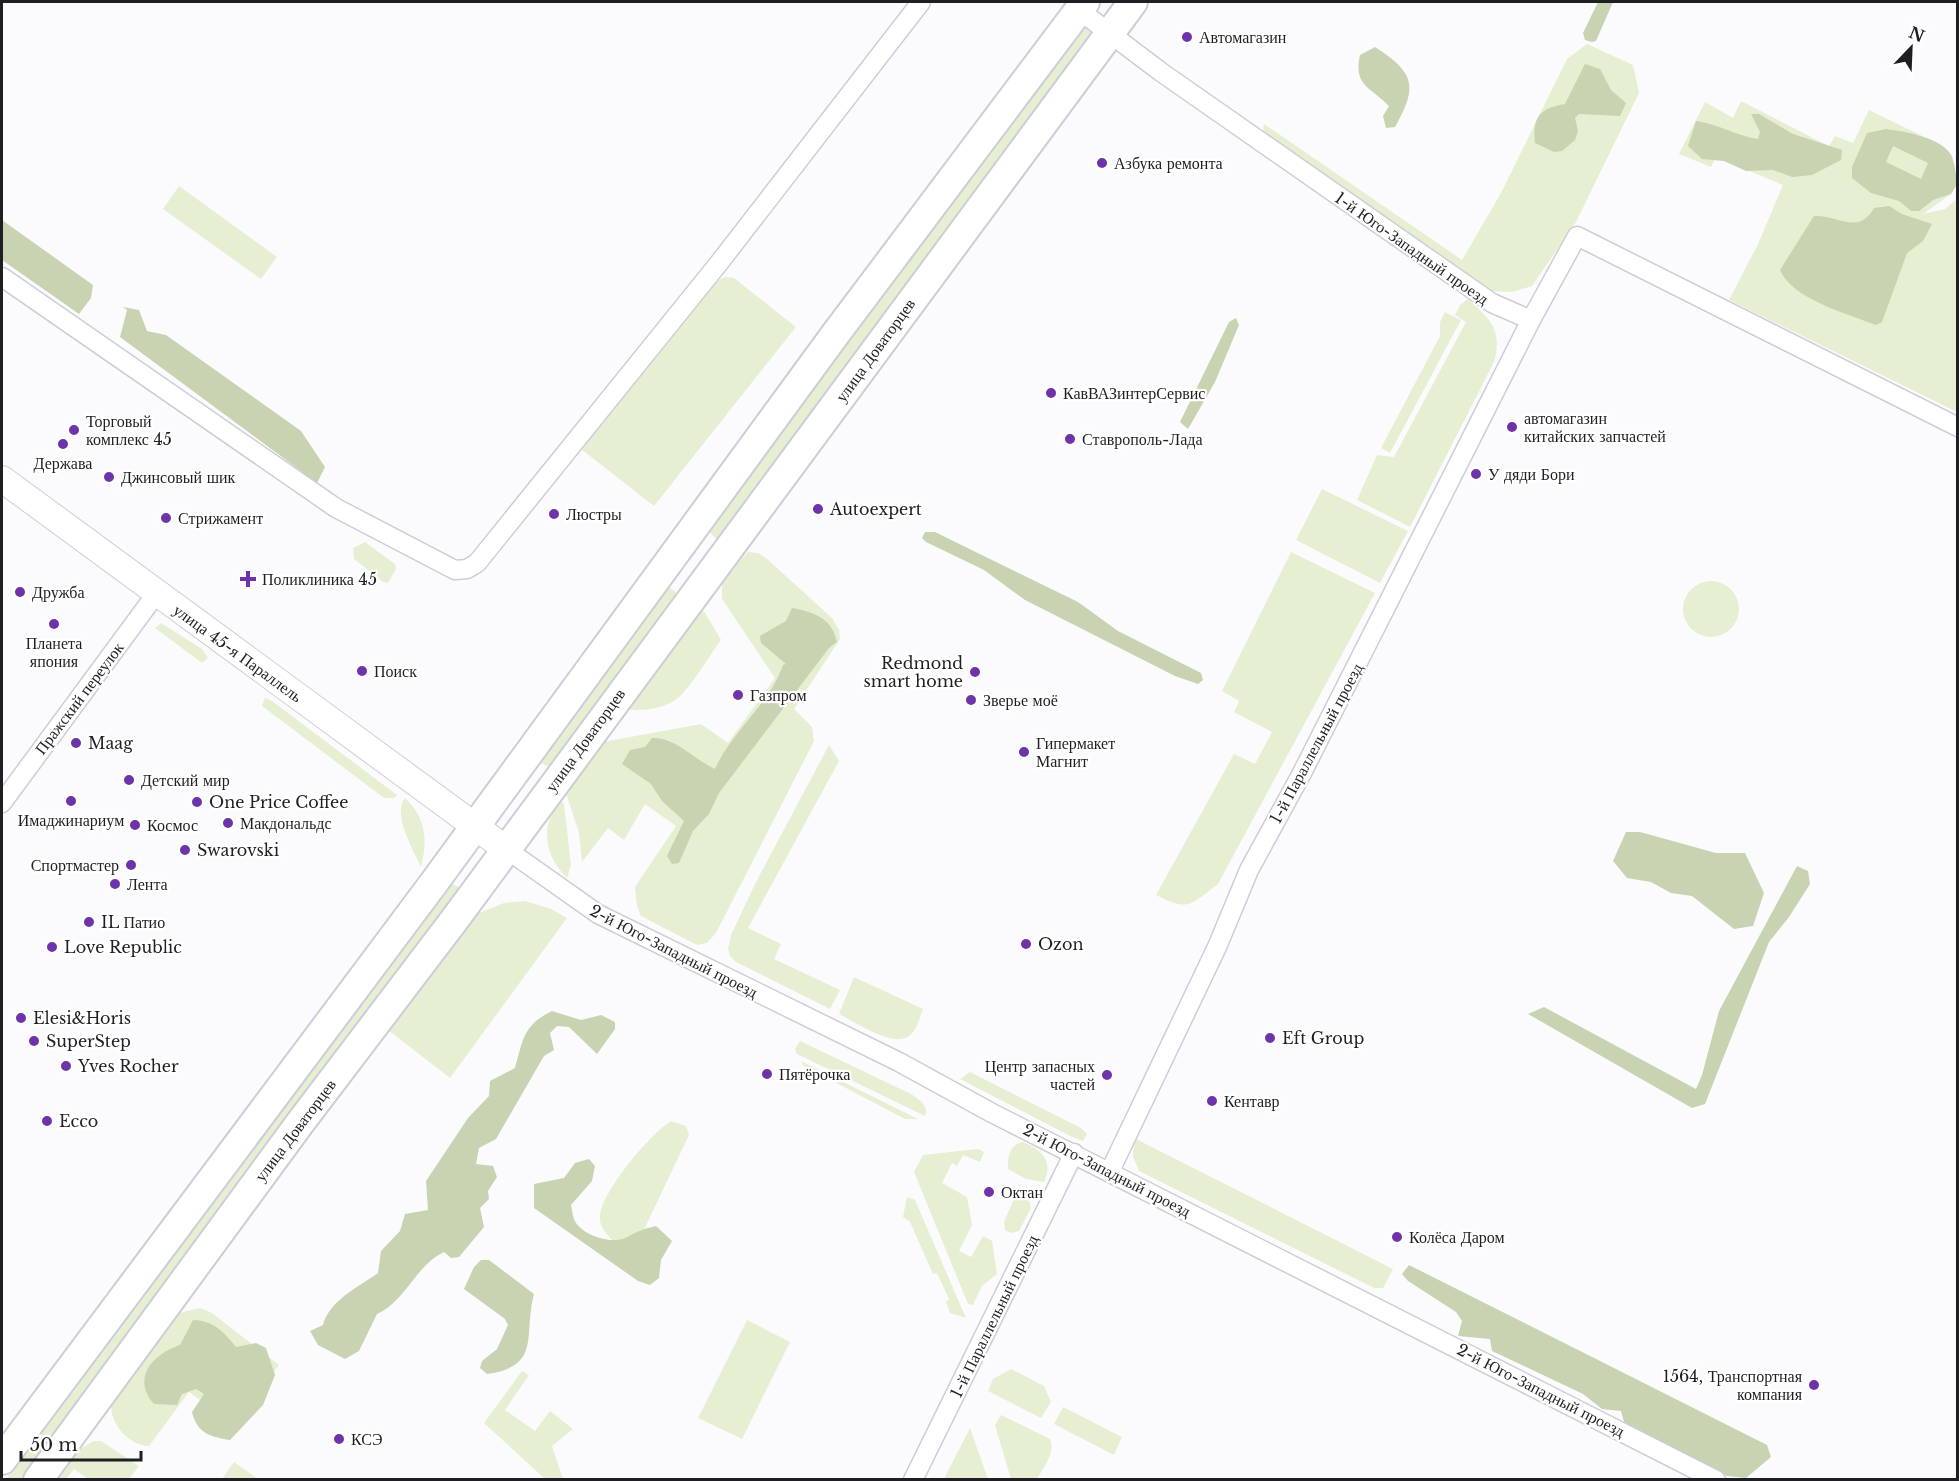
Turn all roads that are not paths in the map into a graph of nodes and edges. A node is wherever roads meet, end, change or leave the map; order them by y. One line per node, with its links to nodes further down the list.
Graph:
1 (921, 2): 5 (street)
2 (1133, 2): 4 (main road, улица Доваторцев)
3 (1082, 5): 4 (street, 1-й Юго-Западный проезд); 11 (main road)
4 (1110, 33): 6 (street, 1-й Юго-Западный проезд); 12 (main road, улица Доваторцев)
5 (2, 277)
6 (1531, 320): 7 (street); 14 (street, 1-й Параллельный проезд)
7 (1958, 427)
8 (2, 478): 9 (main road, улица 45-я Параллель)
9 (156, 594): 10 (street, Пражский переулок); 11 (main road, улица 45-я Параллель)
10 (2, 803)
11 (475, 827): 12 (main road, улица 45-я Параллель); 15 (main road)
12 (506, 849): 13 (street, 2-й Юго-Западный проезд); 16 (main road, улица Доваторцев)
13 (1074, 1153): 14 (street, 2-й Юго-Западный проезд); 17 (street, 1-й Параллельный проезд)
14 (1110, 1171): 18 (street, 2-й Юго-Западный проезд)
15 (2, 1460)
16 (38, 1479)
17 (913, 1479)
18 (1716, 1479)

